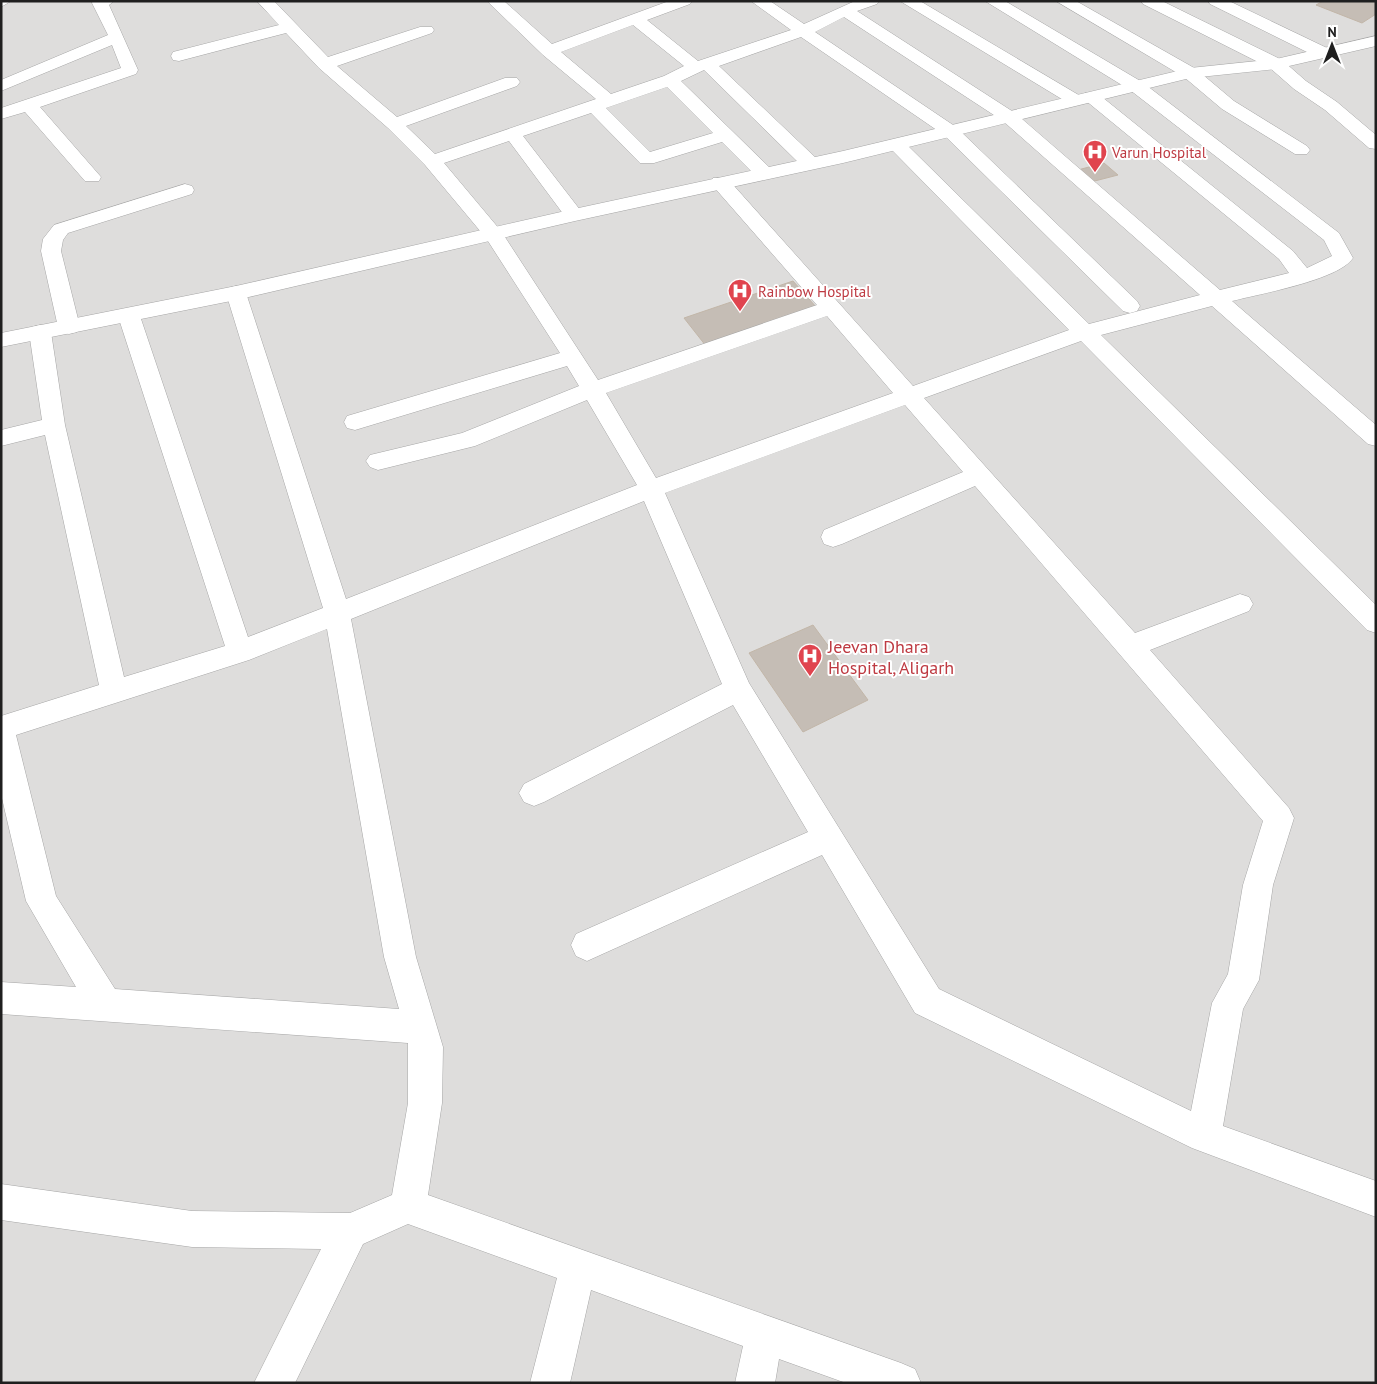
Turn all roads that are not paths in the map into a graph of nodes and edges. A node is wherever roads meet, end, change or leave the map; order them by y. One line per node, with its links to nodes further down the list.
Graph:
1 (106, 1): 17 (street)
2 (265, 1): 14 (street)
3 (495, 1): 19 (street)
4 (684, 1): 13 (street)
5 (759, 1): 16 (street)
6 (871, 1): 12 (street)
7 (908, 1): 30 (street)
8 (994, 1): 29 (street)
9 (1064, 1): 25 (street)
10 (1149, 1): 23 (street)
11 (1216, 1): 20 (street)
12 (845, 10): 16 (street); 34 (street)
13 (635, 20): 19 (street); 24 (street)
14 (290, 27): 21 (street); 22 (street)
15 (426, 30): 22 (street)
16 (804, 31): 24 (street); 36 (street)
17 (117, 37): 28 (street); 32 (street)
18 (1376, 41): 20 (street)
19 (549, 51): 31 (street)
20 (1321, 52): 23 (street)
21 (178, 56)
22 (325, 64): 35 (street)
23 (1276, 64): 25 (street); 40 (street)
24 (701, 66): 26 (street); 43 (street)
25 (1190, 73): 29 (street); 41 (street)
26 (670, 80): 31 (street); 38 (street)
27 (511, 82): 35 (street)
28 (1, 86)
29 (1136, 86): 30 (street); 50 (street)
30 (1083, 99): 34 (street); 50 (street)
31 (602, 103): 37 (street); 38 (street)
32 (30, 106): 33 (street); 45 (street)
33 (1, 114)
34 (1009, 117): 36 (street); 52 (street)
35 (394, 124): 42 (street)
36 (950, 131): 39 (street); 53 (street)
37 (512, 134): 42 (street); 48 (street)
38 (725, 135): 44 (street)
39 (896, 144): 43 (street); 58 (street)
40 (1375, 144)
41 (1301, 150)
42 (432, 161): 49 (street)
43 (811, 164): 44 (street)
44 (764, 174): 46 (street)
45 (92, 177)
46 (720, 182): 48 (street); 54 (street)
47 (185, 190): 56 (street)
48 (574, 215): 49 (street)
49 (494, 235): 51 (street); 60 (street)
50 (1301, 275): 52 (street)
51 (236, 294): 55 (street); 72 (street)
52 (1217, 299): 58 (street); 66 (street)
53 (1130, 306)
54 (831, 307): 61 (street); 62 (street)
55 (129, 316): 56 (street); 75 (street)
56 (69, 327): 57 (street)
57 (40, 332): 59 (street); 64 (street)
58 (1084, 332): 62 (street); 73 (street)
59 (1, 340)
60 (573, 356): 61 (street); 63 (street)
61 (591, 390): 67 (street); 69 (street)
62 (908, 395): 68 (street); 69 (street)
63 (355, 422)
64 (54, 424): 65 (street); 77 (street)
65 (1, 438)
66 (1376, 438)
67 (378, 462)
68 (979, 475): 70 (street); 74 (street)
69 (651, 489): 72 (street); 76 (street)
70 (833, 537)
71 (1240, 604): 74 (street)
72 (337, 612): 75 (street); 85 (street)
73 (1376, 622)
74 (1130, 646): 86 (street)
75 (240, 652): 77 (street)
76 (738, 689): 80 (street); 81 (street)
77 (114, 692): 78 (street)
78 (1, 728)
79 (1, 733): 84 (street)
80 (534, 793)
81 (828, 838): 82 (street); 86 (street)
82 (588, 945)
83 (1, 998): 84 (street)
84 (106, 1005): 85 (street)
85 (421, 1027): 89 (street)
86 (1204, 1136): 87 (street)
87 (1376, 1198)
88 (1, 1202): 90 (street)
89 (408, 1206): 90 (street); 91 (street)
90 (350, 1231): 93 (street)
91 (578, 1266): 92 (street); 94 (street)
92 (765, 1334): 95 (street); 96 (street)
93 (274, 1383)
94 (550, 1383)
95 (756, 1383)
96 (901, 1383)

